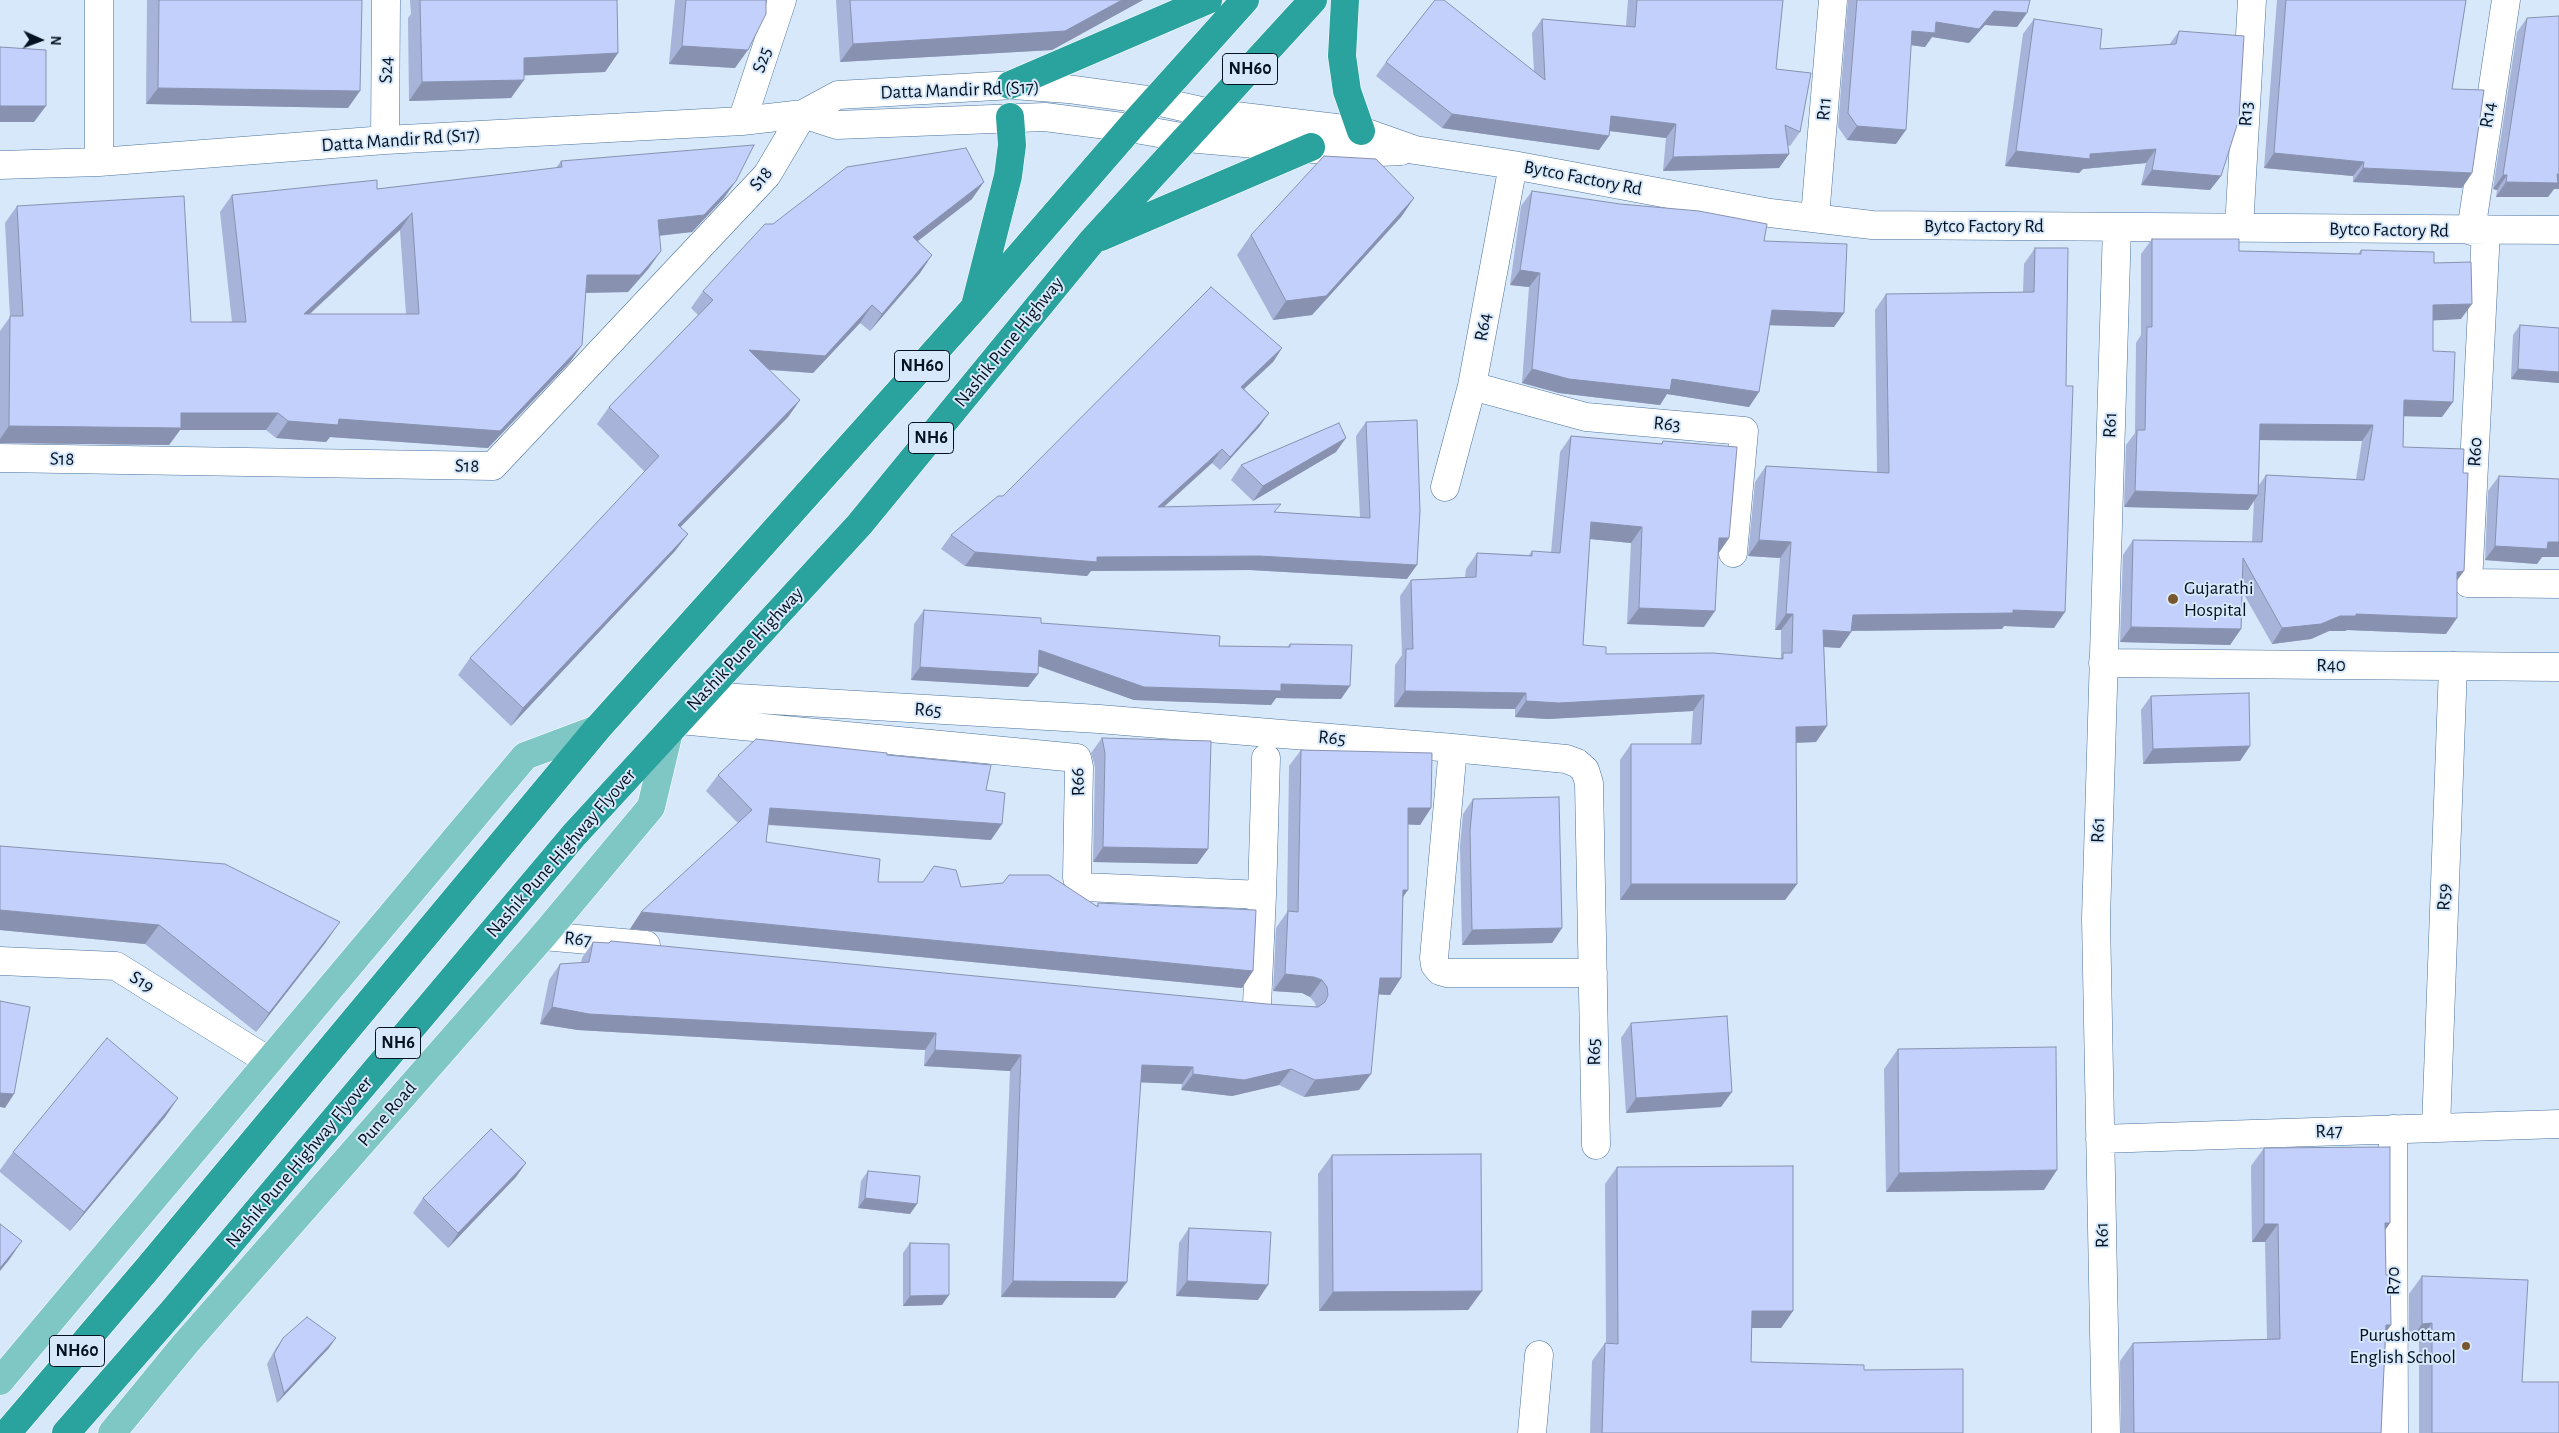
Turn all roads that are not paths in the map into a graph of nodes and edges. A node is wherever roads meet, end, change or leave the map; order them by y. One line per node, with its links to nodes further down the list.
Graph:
1 (99, 0): 23 (street)
2 (386, 0): 20 (street, S24)
3 (782, 0): 16 (street, S25)
4 (1208, 0): 11 (highway)
5 (1245, 0): 12 (highway, NH60)
6 (1313, 0): 13 (highway, Nashik Pune Highway / NH60)
7 (1345, 0): 18 (highway)
8 (1833, 0): 26 (street, R11)
9 (2252, 0): 28 (street, R13)
10 (2506, 0): 30 (street, R14)
11 (1010, 85): 12 (street, Datta Mandir Rd (S17)); 14 (street, Datta Mandir Rd (S17))
12 (1156, 102): 13 (street, Datta Mandir Rd (S17)); 17 (highway, NH60)
13 (1210, 113): 18 (street, Bytco Factory Rd); 19 (highway, Nashik Pune Highway / NH60)
14 (803, 114): 15 (street, Datta Mandir Rd (S17)); 16 (street, Datta Mandir Rd (S17)); 34 (street, S18)
15 (1010, 117): 17 (street, Datta Mandir Rd (S17)); 32 (highway)
16 (742, 121): 20 (street, Datta Mandir Rd (S17))
17 (1130, 128): 19 (street, Datta Mandir Rd (S17)); 32 (highway, NH60)
18 (1361, 131): 22 (street, Bytco Factory Rd)
19 (1186, 138): 21 (street, Bytco Factory Rd); 31 (highway, Nashik Pune Highway / NH6)
20 (385, 140): 23 (street, Datta Mandir Rd (S17))
21 (1311, 148): 22 (street, Bytco Factory Rd); 31 (highway)
22 (1415, 150): 25 (street, Bytco Factory Rd)
23 (99, 162): 24 (street, Datta Mandir Rd (S17))
24 (0, 165)
25 (1513, 165): 26 (street, Bytco Factory Rd); 33 (street, R64)
26 (1815, 217): 27 (street, Bytco Factory Rd)
27 (2117, 227): 28 (street, Bytco Factory Rd); 38 (street, R61)
28 (2239, 228): 30 (street, Bytco Factory Rd)
29 (2559, 230): 30 (street, Bytco Factory Rd)
30 (2479, 231): 37 (street, R60)
31 (1092, 241): 41 (highway, Nashik Pune Highway / NH6)
32 (974, 308): 44 (highway, NH60)
33 (1472, 386): 35 (street, R64); 36 (street, R63)
34 (0, 458)
35 (1445, 487)
36 (1733, 553)
37 (2559, 584)
38 (2103, 663): 39 (street, R40); 58 (street, R61)
39 (2453, 666): 40 (street, R40); 56 (street, R59)
40 (2559, 667)
41 (702, 696): 42 (street, R65); 43 (highway, Nashik Pune Highway / NH6)
42 (1080, 720): 45 (street, R65); 46 (street)
43 (674, 726): 46 (street, R66); 49 (main road, Pune Road); 61 (highway, Nashik Pune Highway Flyover / NH6)
44 (597, 729): 54 (main road); 60 (highway, NH6)
45 (1453, 748): 52 (street, R65); 52 (street)
46 (1077, 758): 48 (street, R66)
47 (1266, 758): 48 (street)
48 (1262, 895): 53 (street)
49 (543, 936): 50 (street, R67); 66 (main road, Pune Road)
50 (671, 948)
51 (0, 961): 54 (street, S19)
52 (1593, 973): 59 (street, R65)
53 (1283, 1007)
54 (267, 1060): 63 (main road)
55 (2559, 1124): 56 (street, R47)
56 (2436, 1128): 57 (street, R47)
57 (2393, 1129): 58 (street, R47); 69 (street, R70)
58 (2100, 1139): 68 (street, R61)
59 (1596, 1144)
60 (148, 1268): 64 (highway, NH60)
61 (172, 1312): 65 (highway, Nashik Pune Highway Flyover / NH60)
62 (1539, 1355): 67 (street)
63 (0, 1381)
64 (7, 1433)
65 (66, 1433)
66 (112, 1433)
67 (1532, 1433)
68 (2106, 1433)
69 (2394, 1433)

